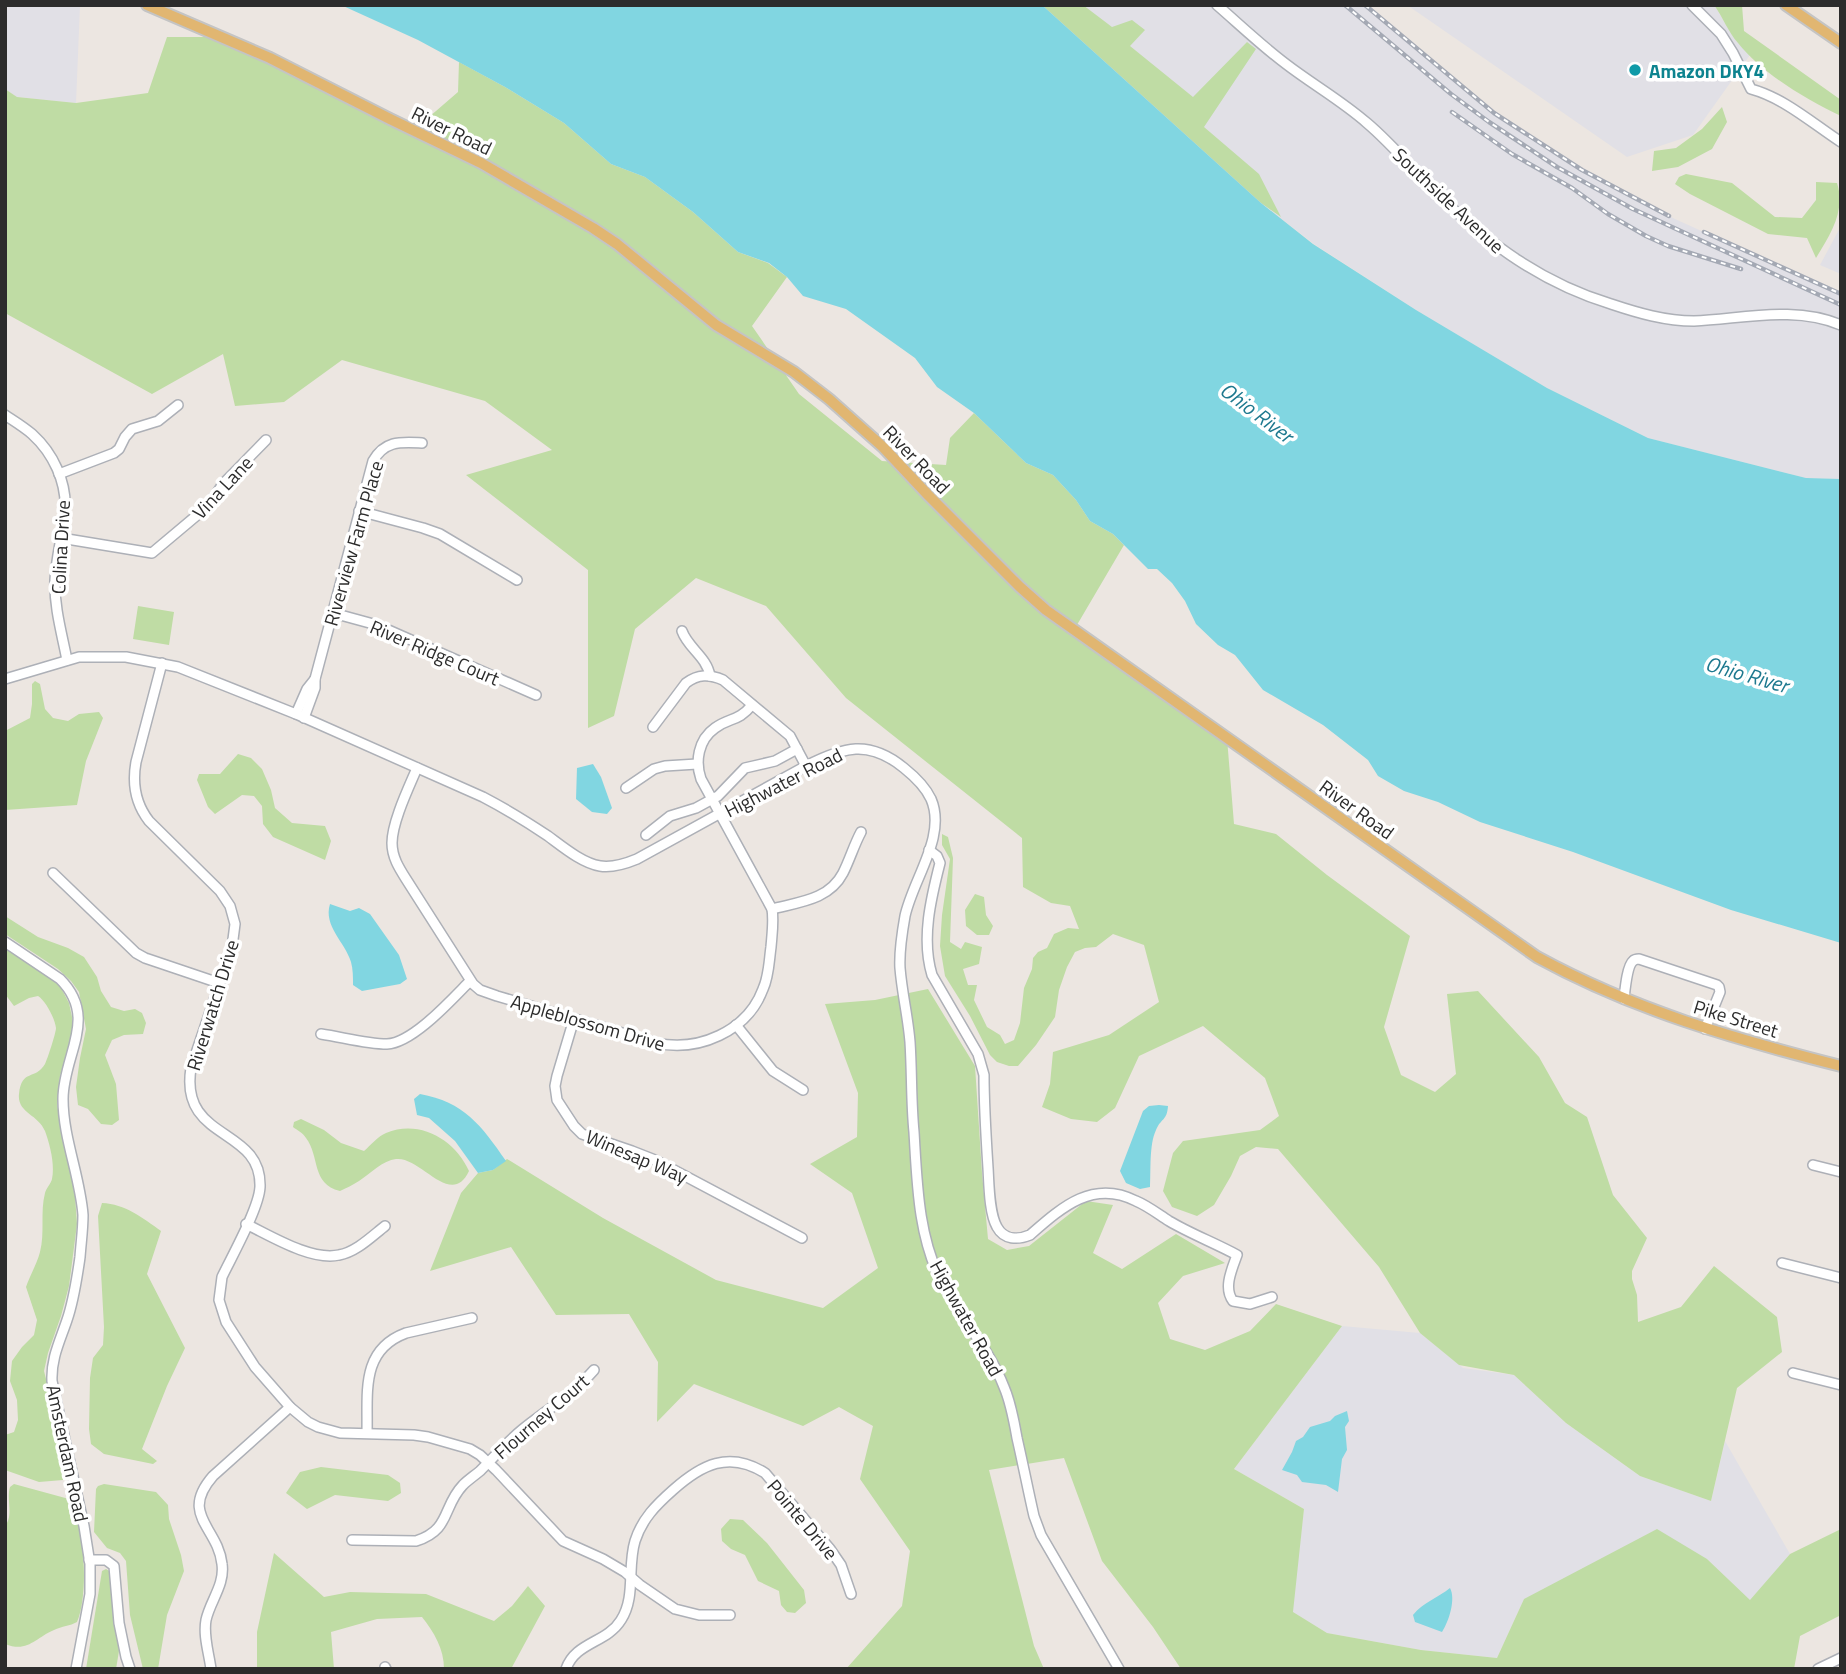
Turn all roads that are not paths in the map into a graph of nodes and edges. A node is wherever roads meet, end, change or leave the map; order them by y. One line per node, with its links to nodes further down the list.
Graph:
1 (147, 5): 41 (main road, River Road)
2 (1217, 5): 7 (street, Southside Avenue)
3 (1692, 5): 6 (street)
4 (1786, 5): 5 (main road)
5 (1841, 43)
6 (1841, 142)
7 (1841, 325)
8 (178, 405): 12 (street)
9 (5, 415): 12 (street, Colina Drive)
10 (266, 440): 14 (street, Vina Lane)
11 (422, 443): 13 (street, Riverview Farm Place)
12 (59, 474): 14 (street, Colina Drive)
13 (359, 511): 15 (street); 16 (street, Riverview Farm Place)
14 (61, 538): 18 (street, Colina Drive)
15 (517, 580)
16 (333, 613): 22 (street, River Ridge Court); 24 (street, Riverview Farm Place)
17 (682, 631): 20 (street)
18 (67, 660): 19 (street, Highwater Road); 21 (street, Highwater Road)
19 (162, 663): 24 (street, Highwater Road); 40 (street, Riverwatch Drive)
20 (710, 676): 23 (street); 25 (street)
21 (5, 679)
22 (536, 695)
23 (752, 705): 26 (street); 27 (street)
24 (300, 716): 29 (street, Highwater Road)
25 (653, 727)
26 (797, 749): 28 (street); 31 (street)
27 (697, 764): 30 (street); 31 (street)
28 (806, 766): 32 (street, Highwater Road); 35 (street, Highwater Road)
29 (417, 768): 32 (street, Highwater Road); 39 (street, Appleblossom Drive)
30 (626, 788)
31 (713, 799): 32 (street); 34 (street)
32 (720, 814): 37 (street)
33 (861, 832): 37 (street)
34 (646, 835)
35 (929, 850): 55 (street); 73 (street, Highwater Road)
36 (53, 873): 40 (street)
37 (772, 909): 43 (street, Appleblossom Drive)
38 (5, 942): 64 (street, Amsterdam Road)
39 (470, 981): 42 (street, Appleblossom Drive); 45 (street)
40 (219, 984): 50 (street, Riverwatch Drive)
41 (1624, 999): 44 (main road, Pike Street); 44 (street)
42 (574, 1019): 43 (street, Appleblossom Drive); 52 (street, Winesap Way)
43 (736, 1026): 47 (street)
44 (1705, 1029): 46 (main road, Pike Street)
45 (321, 1034)
46 (1841, 1066)
47 (803, 1090)
48 (1814, 1165): 49 (street)
49 (1841, 1172)
50 (246, 1224): 51 (street); 60 (street, Riverwatch Drive)
51 (385, 1226)
52 (802, 1238)
53 (1782, 1263): 54 (street)
54 (1841, 1278)
55 (1272, 1297)
56 (472, 1318): 61 (street)
57 (594, 1370): 62 (street, Flourney Court)
58 (1793, 1373): 59 (street)
59 (1841, 1385)
60 (290, 1407): 61 (street, Riverwatch Drive); 71 (street)
61 (367, 1433): 62 (street, Riverwatch Drive)
62 (488, 1463): 63 (street, Flourney Court); 65 (street, Riverwatch Drive)
63 (352, 1540)
64 (89, 1560): 69 (street, Amsterdam Road); 70 (street)
65 (631, 1576): 66 (street, Pointe Drive); 67 (street, Riverwatch Drive); 72 (street, Pointe Drive)
66 (851, 1594)
67 (730, 1615)
68 (1841, 1658): 74 (street)
69 (76, 1669)
70 (130, 1669)
71 (211, 1669)
72 (566, 1669)
73 (1119, 1669)
74 (1818, 1669)

